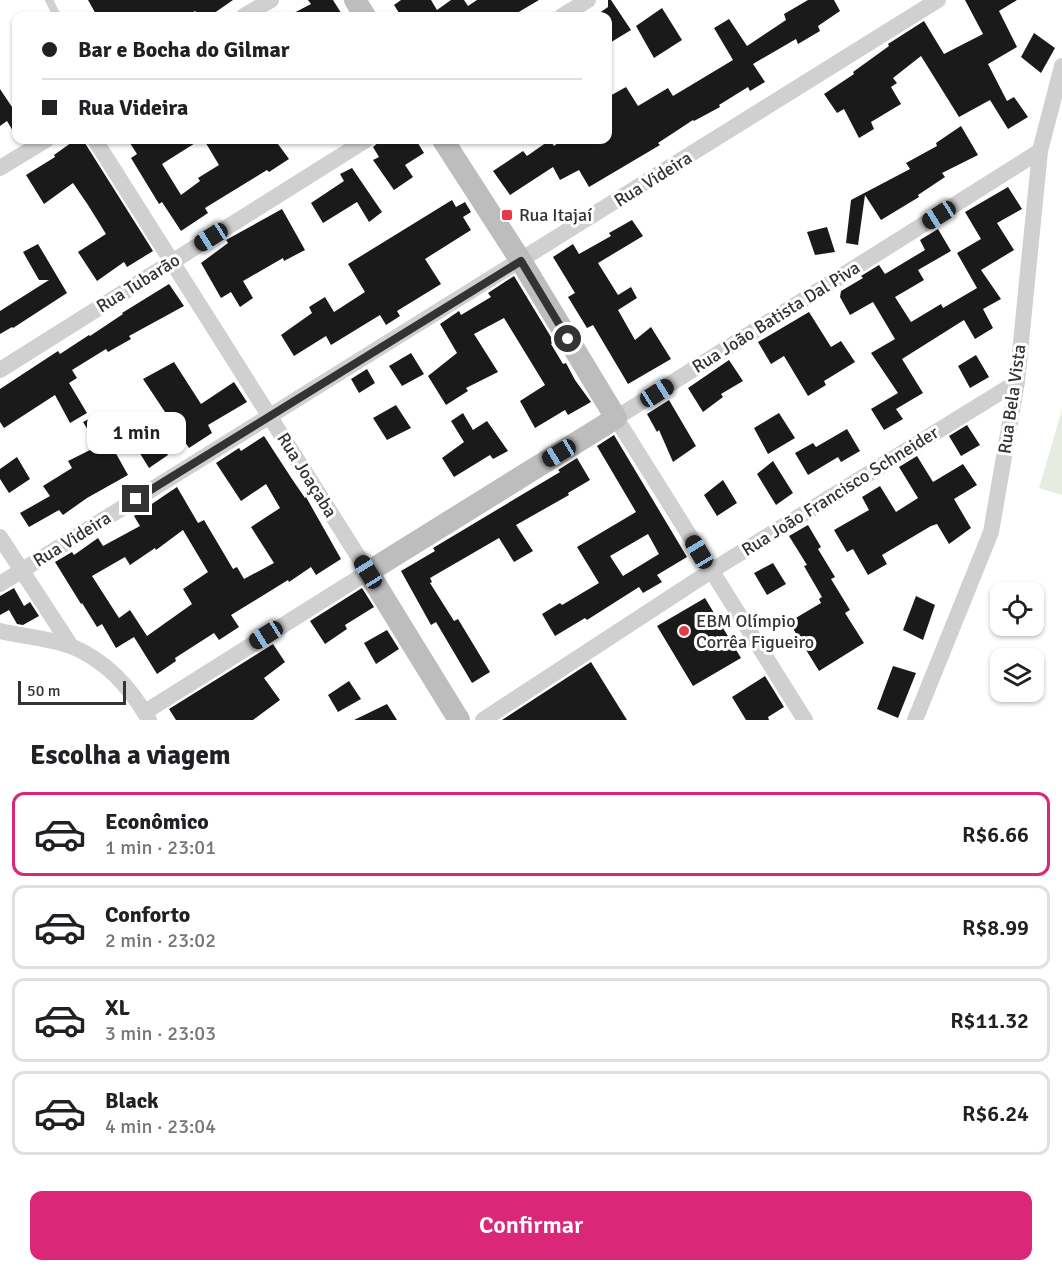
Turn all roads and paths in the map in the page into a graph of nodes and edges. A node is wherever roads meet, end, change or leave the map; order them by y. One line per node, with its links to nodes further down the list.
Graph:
1 (271, 0): 4 (street)
2 (588, 0): 5 (street)
3 (938, 0): 13 (street, Rua Videira)
4 (251, 12)
5 (568, 12)
6 (1062, 66): 11 (street, Rua Bela Vista)
7 (39, 144): 12 (street)
8 (98, 144): 14 (street, Rua Joaçaba)
9 (360, 144): 14 (street, Rua Tubarão)
10 (447, 144): 13 (street)
11 (1040, 151): 16 (street, Rua Bela Vista); 18 (street, Rua João Batista Dal Piva)
12 (0, 168)
13 (521, 261): 17 (street, Rua Videira); 18 (street)
14 (172, 262): 15 (street, Rua Tubarão); 17 (street, Rua Joaçaba)
15 (0, 370)
16 (1017, 382): 21 (street, Rua João Francisco Schneider); 30 (street, Rua Bela Vista)
17 (270, 417): 20 (street, Rua Videira); 22 (street, Rua Joaçaba)
18 (616, 418): 21 (street); 22 (street, Rua João Batista Dal Piva)
19 (0, 537): 20 (street)
20 (22, 570): 23 (street, Rua Videira); 25 (street)
21 (711, 571): 28 (street, Rua João Francisco Schneider); 29 (street)
22 (368, 572): 26 (street, Rua João Batista Dal Piva); 27 (street, Rua Joaçaba)
23 (0, 584)
24 (0, 631): 25 (street)
25 (71, 646): 26 (street)
26 (147, 716)
27 (459, 720)
28 (483, 720)
29 (805, 720)
30 (915, 720)

